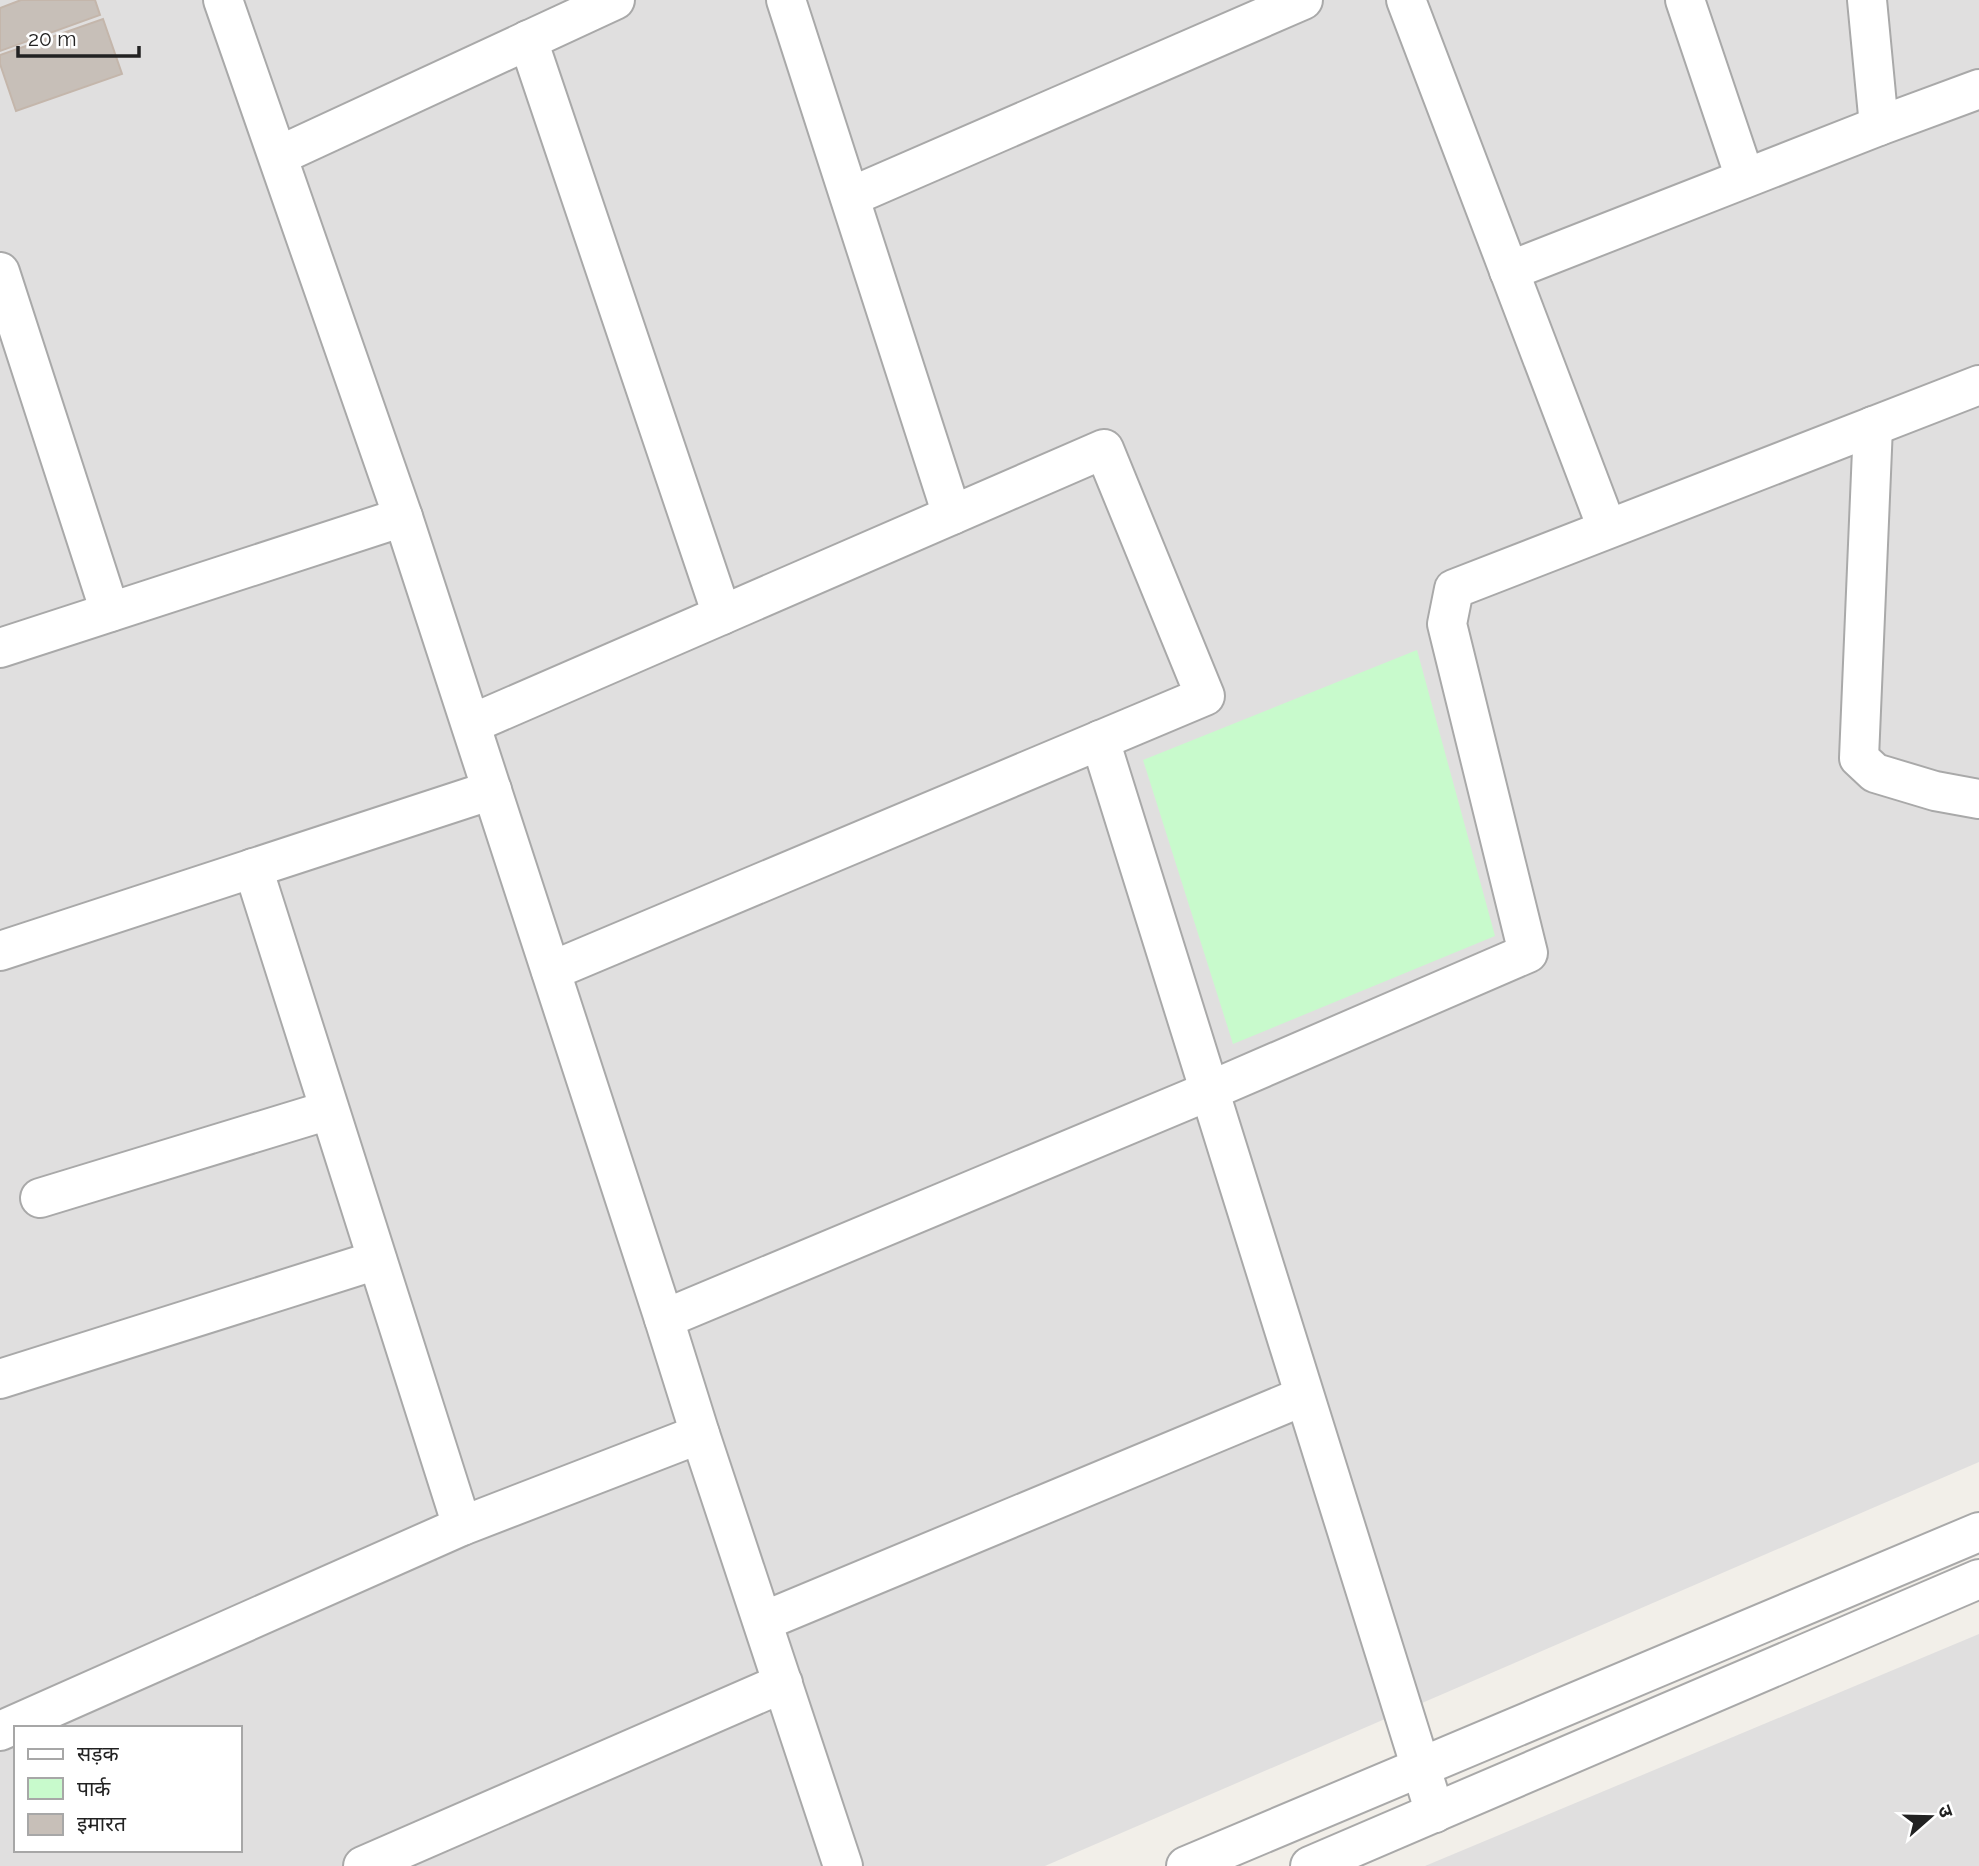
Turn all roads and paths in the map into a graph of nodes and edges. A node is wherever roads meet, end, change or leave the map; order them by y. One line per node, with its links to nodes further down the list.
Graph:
1 (223, 0): 11 (street)
2 (615, 0): 8 (street)
3 (786, 0): 13 (street)
4 (1303, 0): 13 (street)
5 (1406, 0): 14 (street)
6 (1685, 0): 12 (street)
7 (1867, 0): 10 (street)
8 (528, 40): 11 (street); 22 (street)
9 (1979, 89): 10 (street)
10 (1879, 126): 12 (street)
11 (278, 156): 19 (street)
12 (1745, 178): 14 (street)
13 (849, 197): 18 (street)
14 (1509, 271): 20 (street)
15 (0, 272): 21 (street)
16 (1979, 385): 17 (street)
17 (1873, 426): 20 (street); 27 (street)
18 (952, 515): 22 (street); 25 (street)
19 (403, 517): 21 (street); 24 (street)
20 (1607, 528): 31 (street)
21 (110, 612): 23 (street)
22 (722, 615): 24 (street)
23 (0, 648)
24 (471, 724): 26 (street)
25 (1100, 740): 30 (street); 31 (street)
26 (492, 790): 28 (street); 30 (street)
27 (1979, 800)
28 (253, 868): 29 (street); 32 (street)
29 (0, 951)
30 (551, 971): 35 (street)
31 (1209, 1091): 35 (street); 37 (street)
32 (328, 1110): 33 (street); 34 (street)
33 (40, 1198)
34 (377, 1260): 36 (street); 39 (street)
35 (664, 1318): 38 (street)
36 (0, 1379)
37 (1304, 1396): 42 (street); 45 (street)
38 (700, 1434): 39 (street); 42 (street)
39 (462, 1526): 44 (street)
40 (1979, 1532): 45 (street)
41 (1979, 1579): 46 (street)
42 (764, 1621): 43 (street)
43 (783, 1683): 47 (street); 48 (street)
44 (0, 1731)
45 (1421, 1767): 46 (street); 49 (street)
46 (1435, 1813): 50 (street)
47 (363, 1866)
48 (843, 1866)
49 (1186, 1866)
50 (1310, 1866)

